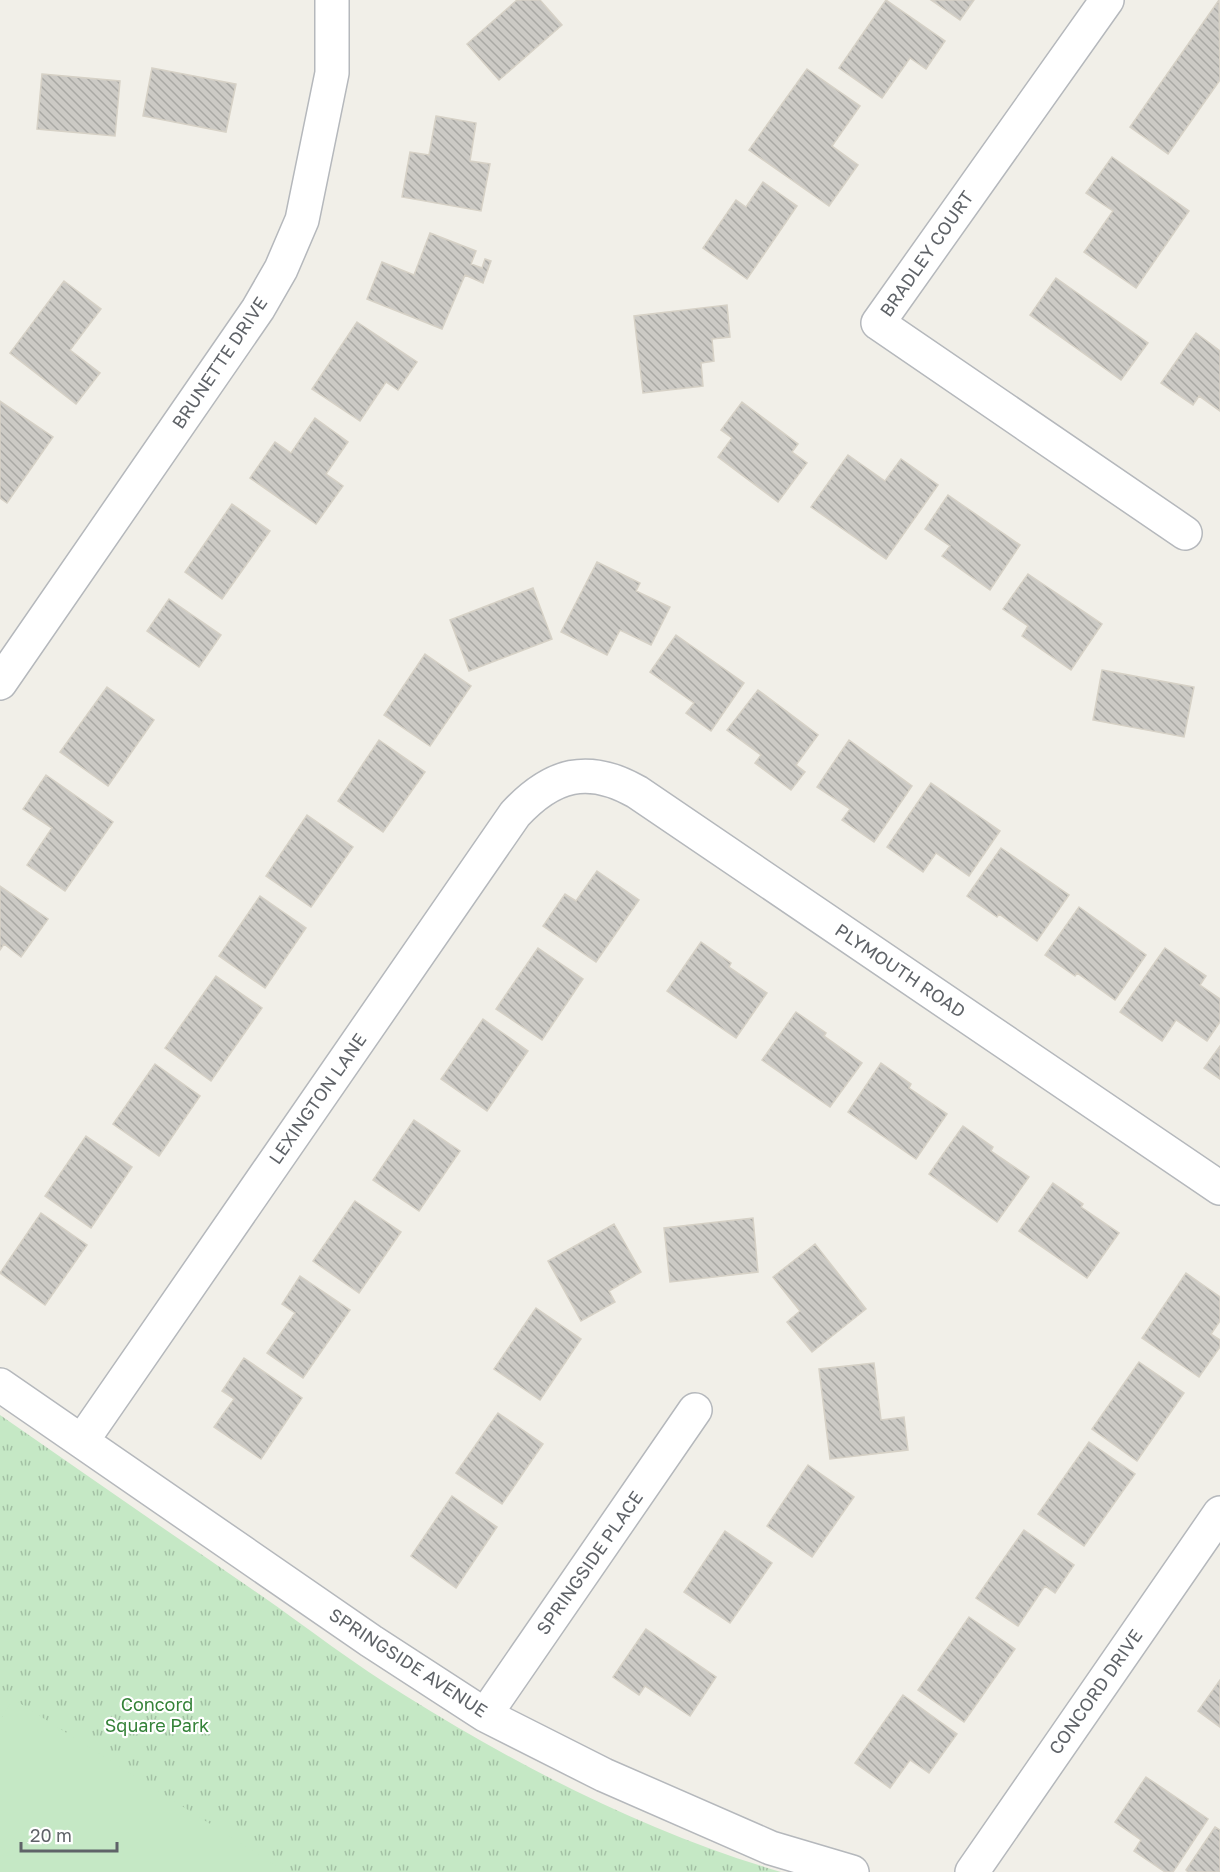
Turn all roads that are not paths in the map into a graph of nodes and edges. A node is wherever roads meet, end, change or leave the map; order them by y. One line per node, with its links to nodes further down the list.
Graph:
1 (332, 0): 4 (street, BRUNETTE DRIVE)
2 (1107, 0): 3 (street, BRADLEY COURT)
3 (1185, 533)
4 (0, 683)
5 (571, 776): 6 (street, PLYMOUTH ROAD); 9 (street, LEXINGTON LANE)
6 (1220, 1188)
7 (0, 1385): 9 (street, SPRINGSIDE AVENUE)
8 (695, 1410): 11 (street, SPRINGSIDE PLACE)
9 (82, 1441): 11 (street, SPRINGSIDE AVENUE)
10 (1220, 1513): 13 (street, CONCORD DRIVE)
11 (485, 1715): 12 (street, SPRINGSIDE AVENUE)
12 (852, 1872)
13 (972, 1872)

